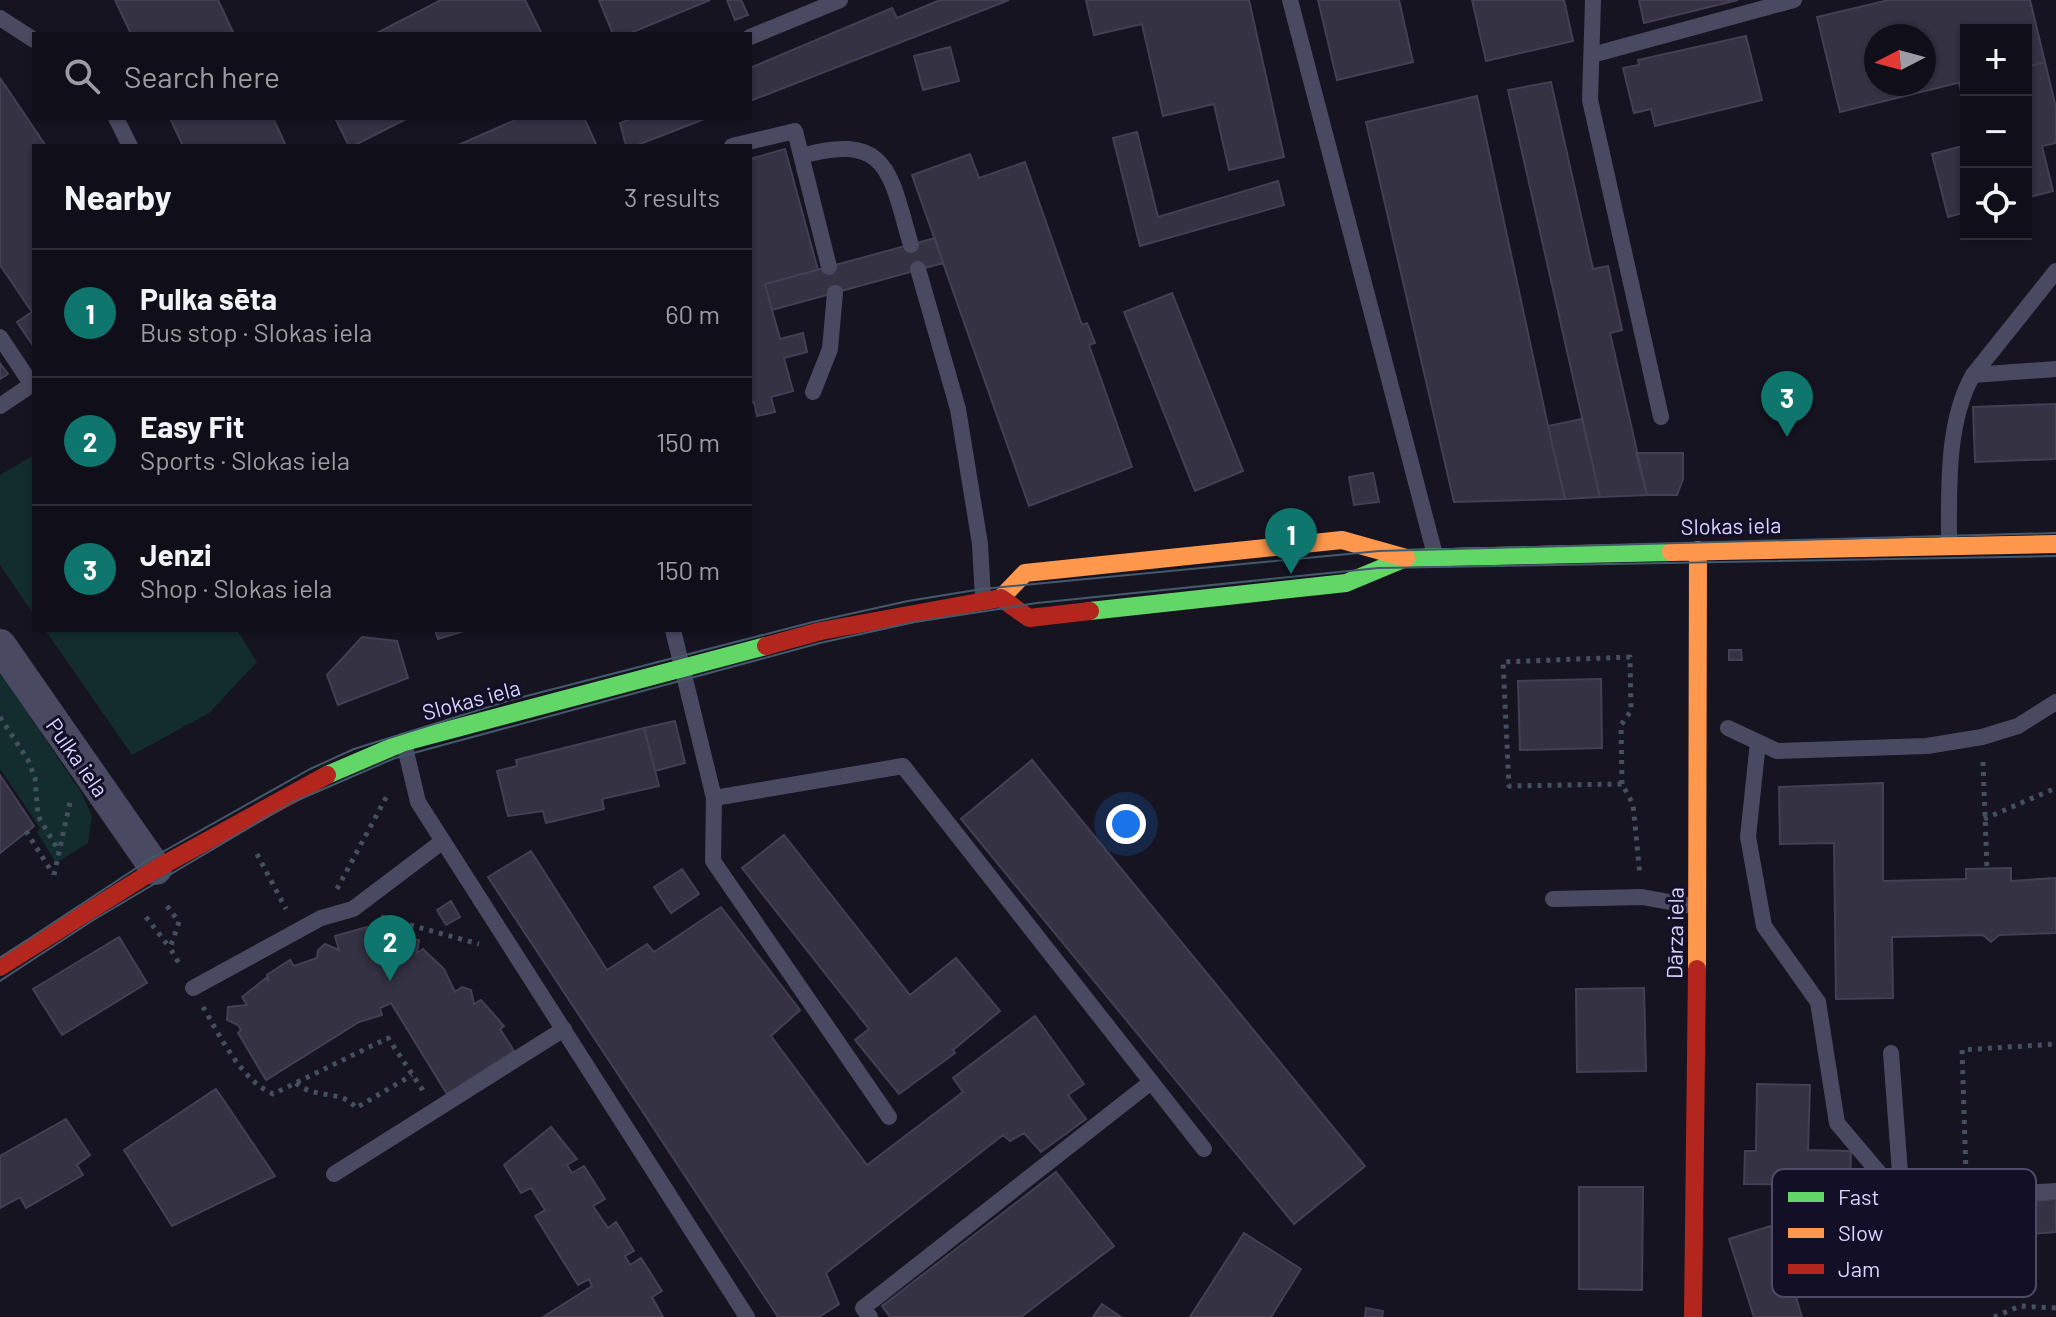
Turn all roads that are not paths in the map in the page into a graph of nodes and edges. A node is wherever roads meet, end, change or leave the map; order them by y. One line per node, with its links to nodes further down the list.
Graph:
1 (840, 0): 6 (lane)
2 (1290, 0): 29 (lane)
3 (1593, 0): 8 (lane)
4 (1794, 0): 8 (lane)
5 (0, 18): 7 (lane)
6 (752, 36)
7 (32, 39)
8 (1592, 55): 25 (lane)
9 (117, 120): 10 (lane)
10 (129, 144)
11 (740, 144): 12 (lane)
12 (801, 156): 13 (lane); 14 (lane)
13 (911, 245)
14 (829, 267)
15 (918, 269): 31 (lane)
16 (2056, 271): 20 (lane)
17 (835, 293): 23 (lane)
18 (0, 337): 21 (lane)
19 (2056, 369): 20 (lane)
20 (1973, 375): 27 (lane)
21 (32, 383)
22 (32, 385): 24 (lane)
23 (813, 392)
24 (0, 406)
25 (1661, 417)
26 (2056, 544): 27 (street, Slokas iela)
27 (1949, 546): 28 (street, Slokas iela)
28 (1698, 550): 29 (street, Slokas iela); 43 (street, Dārza iela)
29 (1435, 556): 30 (street, Slokas iela)
30 (1406, 558): 31 (street, Slokas iela); 31 (street, Slokas iela)
31 (992, 599): 34 (street, Slokas iela)
32 (674, 632): 34 (lane)
33 (0, 645): 41 (street, Pulka iela)
34 (683, 669): 37 (street, Slokas iela); 39 (lane)
35 (2056, 702): 38 (lane)
36 (1728, 728): 38 (lane)
37 (404, 742): 40 (lane); 41 (street, Slokas iela)
38 (1758, 742): 51 (lane)
39 (714, 798): 48 (lane); 49 (lane)
40 (443, 841): 45 (lane); 46 (lane)
41 (159, 884): 44 (street, Slokas iela)
42 (1553, 899): 43 (lane)
43 (1698, 907): 58 (street, Dārza iela)
44 (2, 967)
45 (193, 988)
46 (564, 1029): 53 (lane); 56 (lane)
47 (1891, 1053): 52 (lane)
48 (1151, 1082): 50 (lane); 57 (lane)
49 (889, 1117)
50 (1204, 1149)
51 (1876, 1169)
52 (1900, 1169)
53 (334, 1174)
54 (2056, 1191): 55 (lane)
55 (2036, 1192)
56 (747, 1317)
57 (870, 1317)
58 (1693, 1317)

